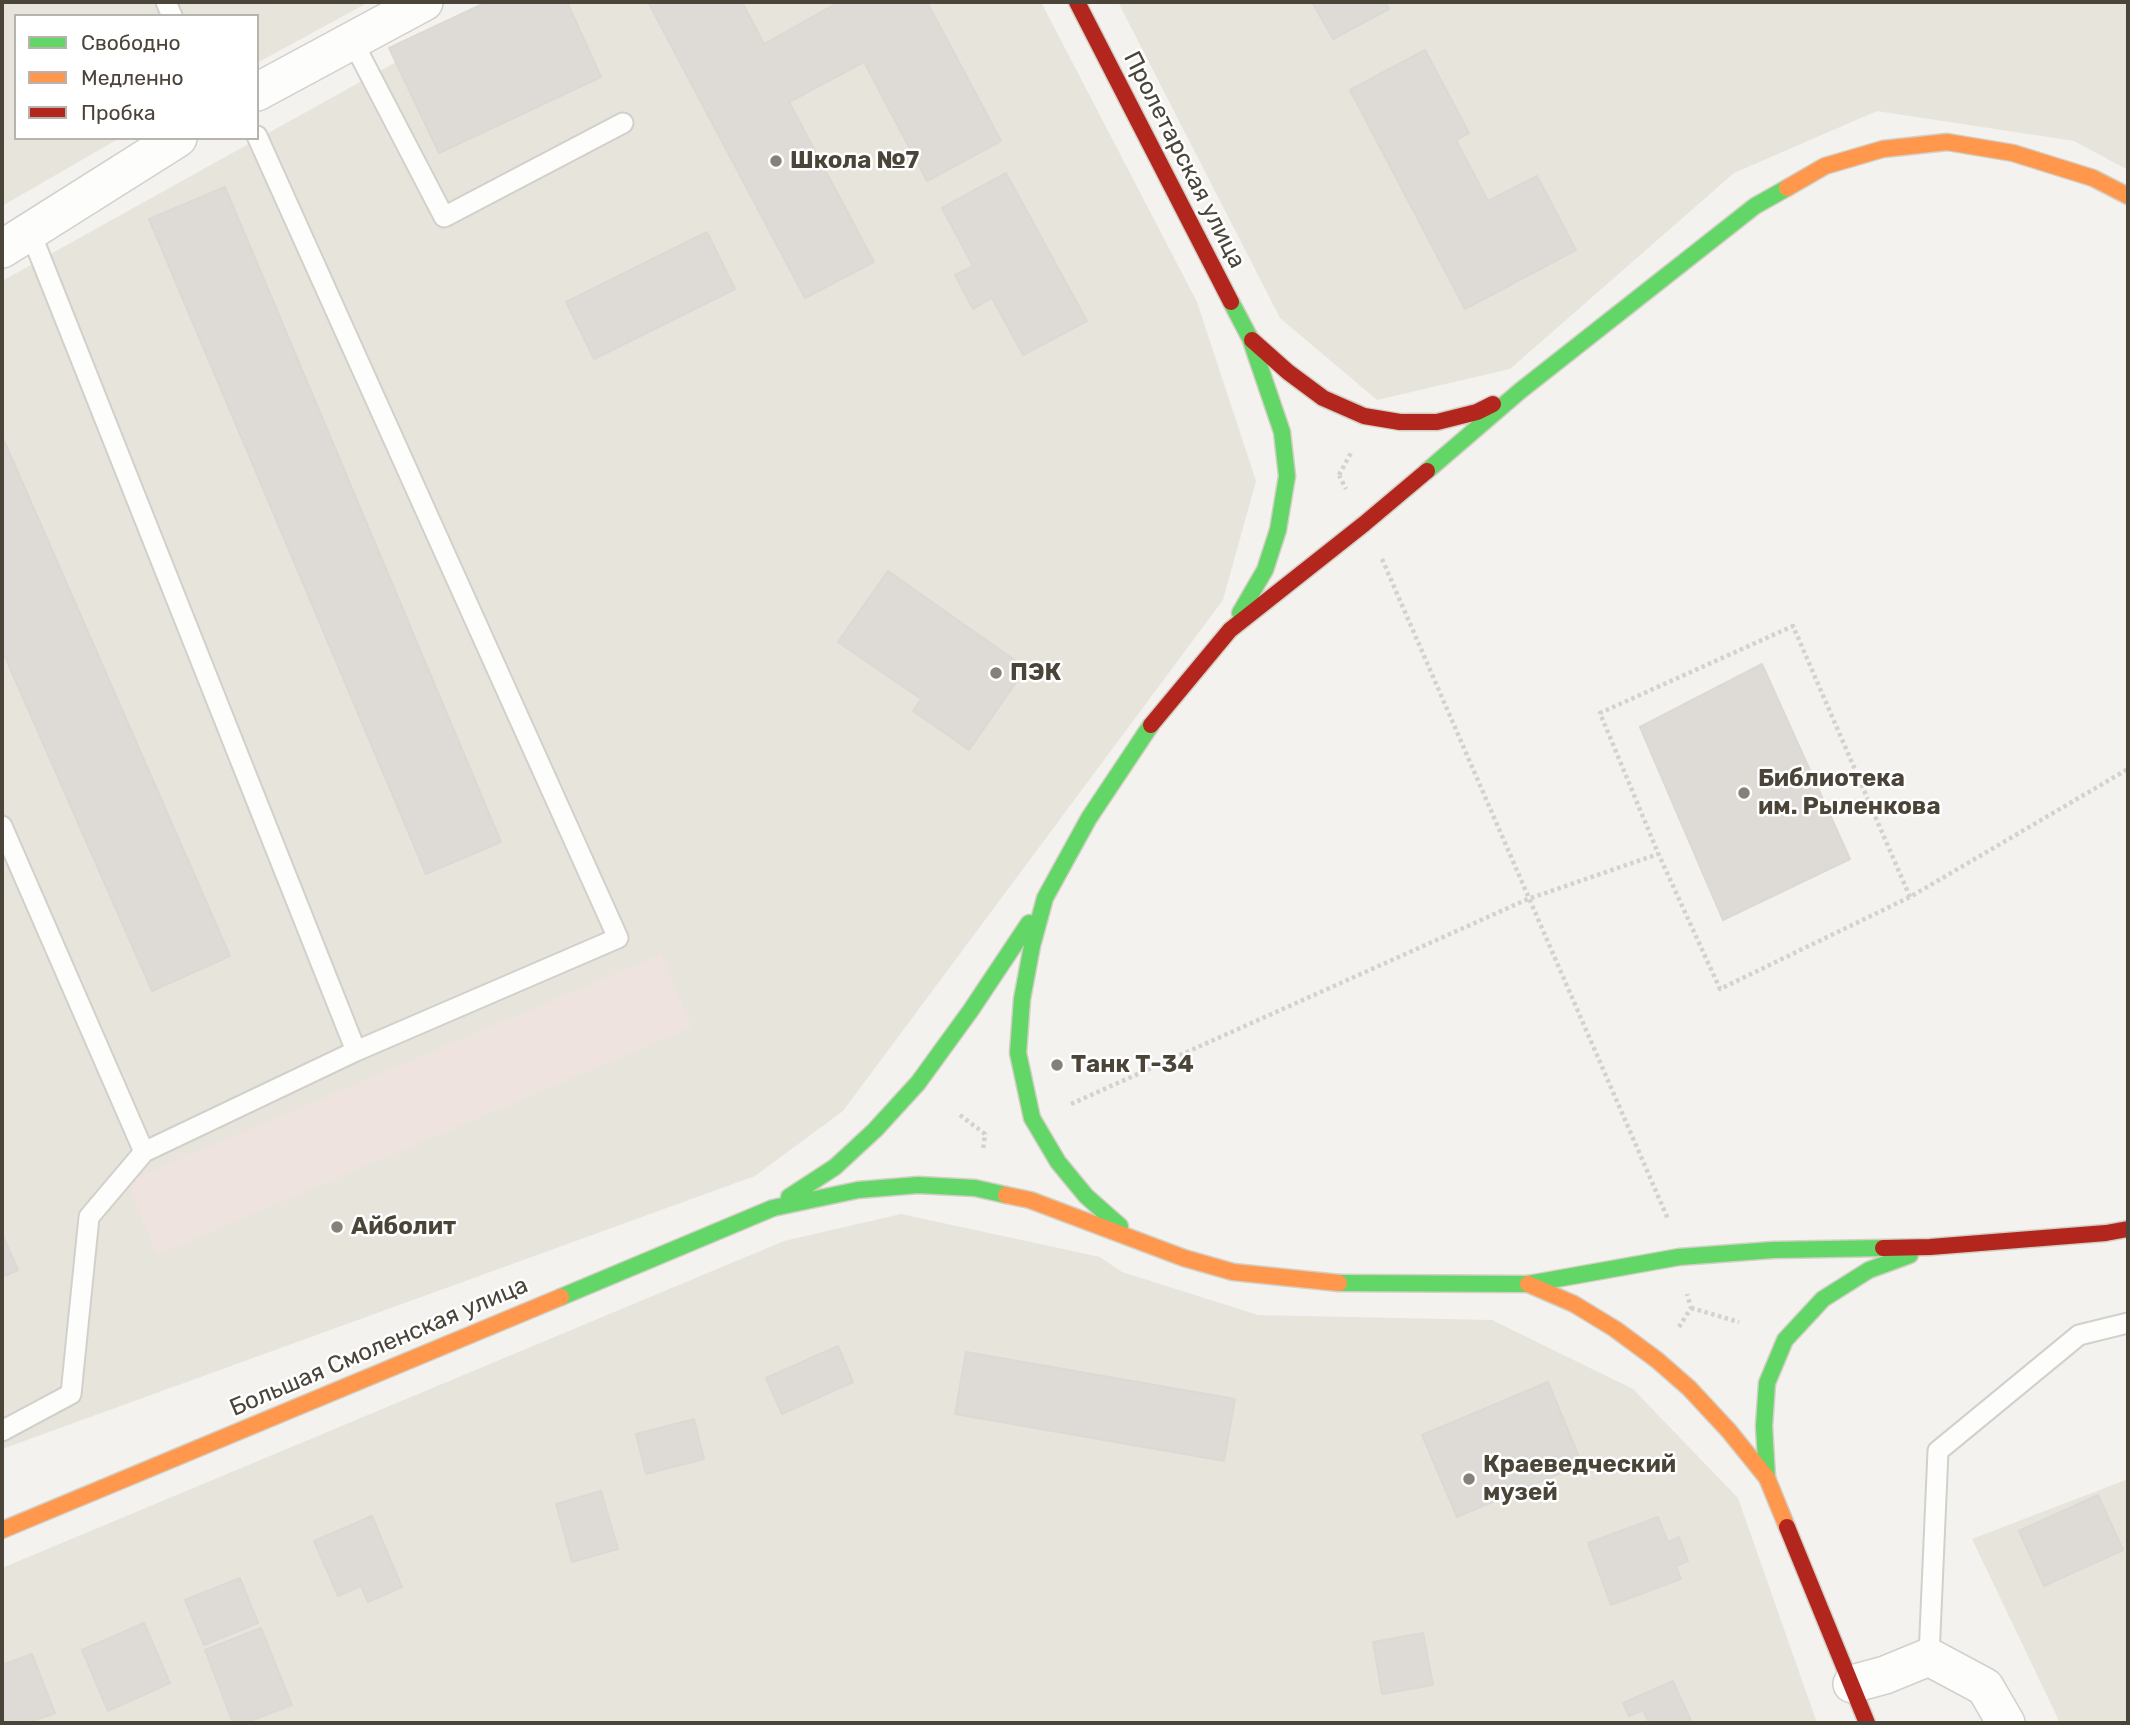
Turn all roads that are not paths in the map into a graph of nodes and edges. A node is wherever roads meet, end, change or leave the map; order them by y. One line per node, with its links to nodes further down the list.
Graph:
1 (424, 2): 3 (street)
2 (1077, 2): 10 (main road, Пролетарская улица)
3 (353, 42): 4 (street); 5 (lane)
4 (259, 91)
5 (623, 123)
6 (175, 140): 9 (street)
7 (259, 140): 15 (lane)
8 (2128, 196): 11 (main road)
9 (16, 240): 15 (lane)
10 (1250, 338): 11 (main road, Пролетарская улица); 12 (main road, Пролетарская улица)
11 (1520, 391): 12 (main road)
12 (1230, 630): 14 (main road)
13 (2, 826): 16 (lane)
14 (1045, 898): 17 (main road, Большая Смоленская улица); 19 (main road)
15 (356, 1051): 16 (lane)
16 (144, 1152): 23 (lane)
17 (773, 1208): 19 (main road, Большая Смоленская улица); 25 (main road, Большая Смоленская улица)
18 (2128, 1229): 20 (main road)
19 (1134, 1239): 21 (main road, Большая Смоленская улица)
20 (1930, 1247): 21 (main road); 24 (main road)
21 (1528, 1284): 24 (main road)
22 (2128, 1324): 26 (lane)
23 (2, 1431)
24 (1767, 1478): 27 (main road)
25 (2, 1530)
26 (1929, 1657): 27 (street); 29 (street)
27 (1852, 1684): 28 (main road)
28 (1867, 1723)
29 (2006, 1723)

